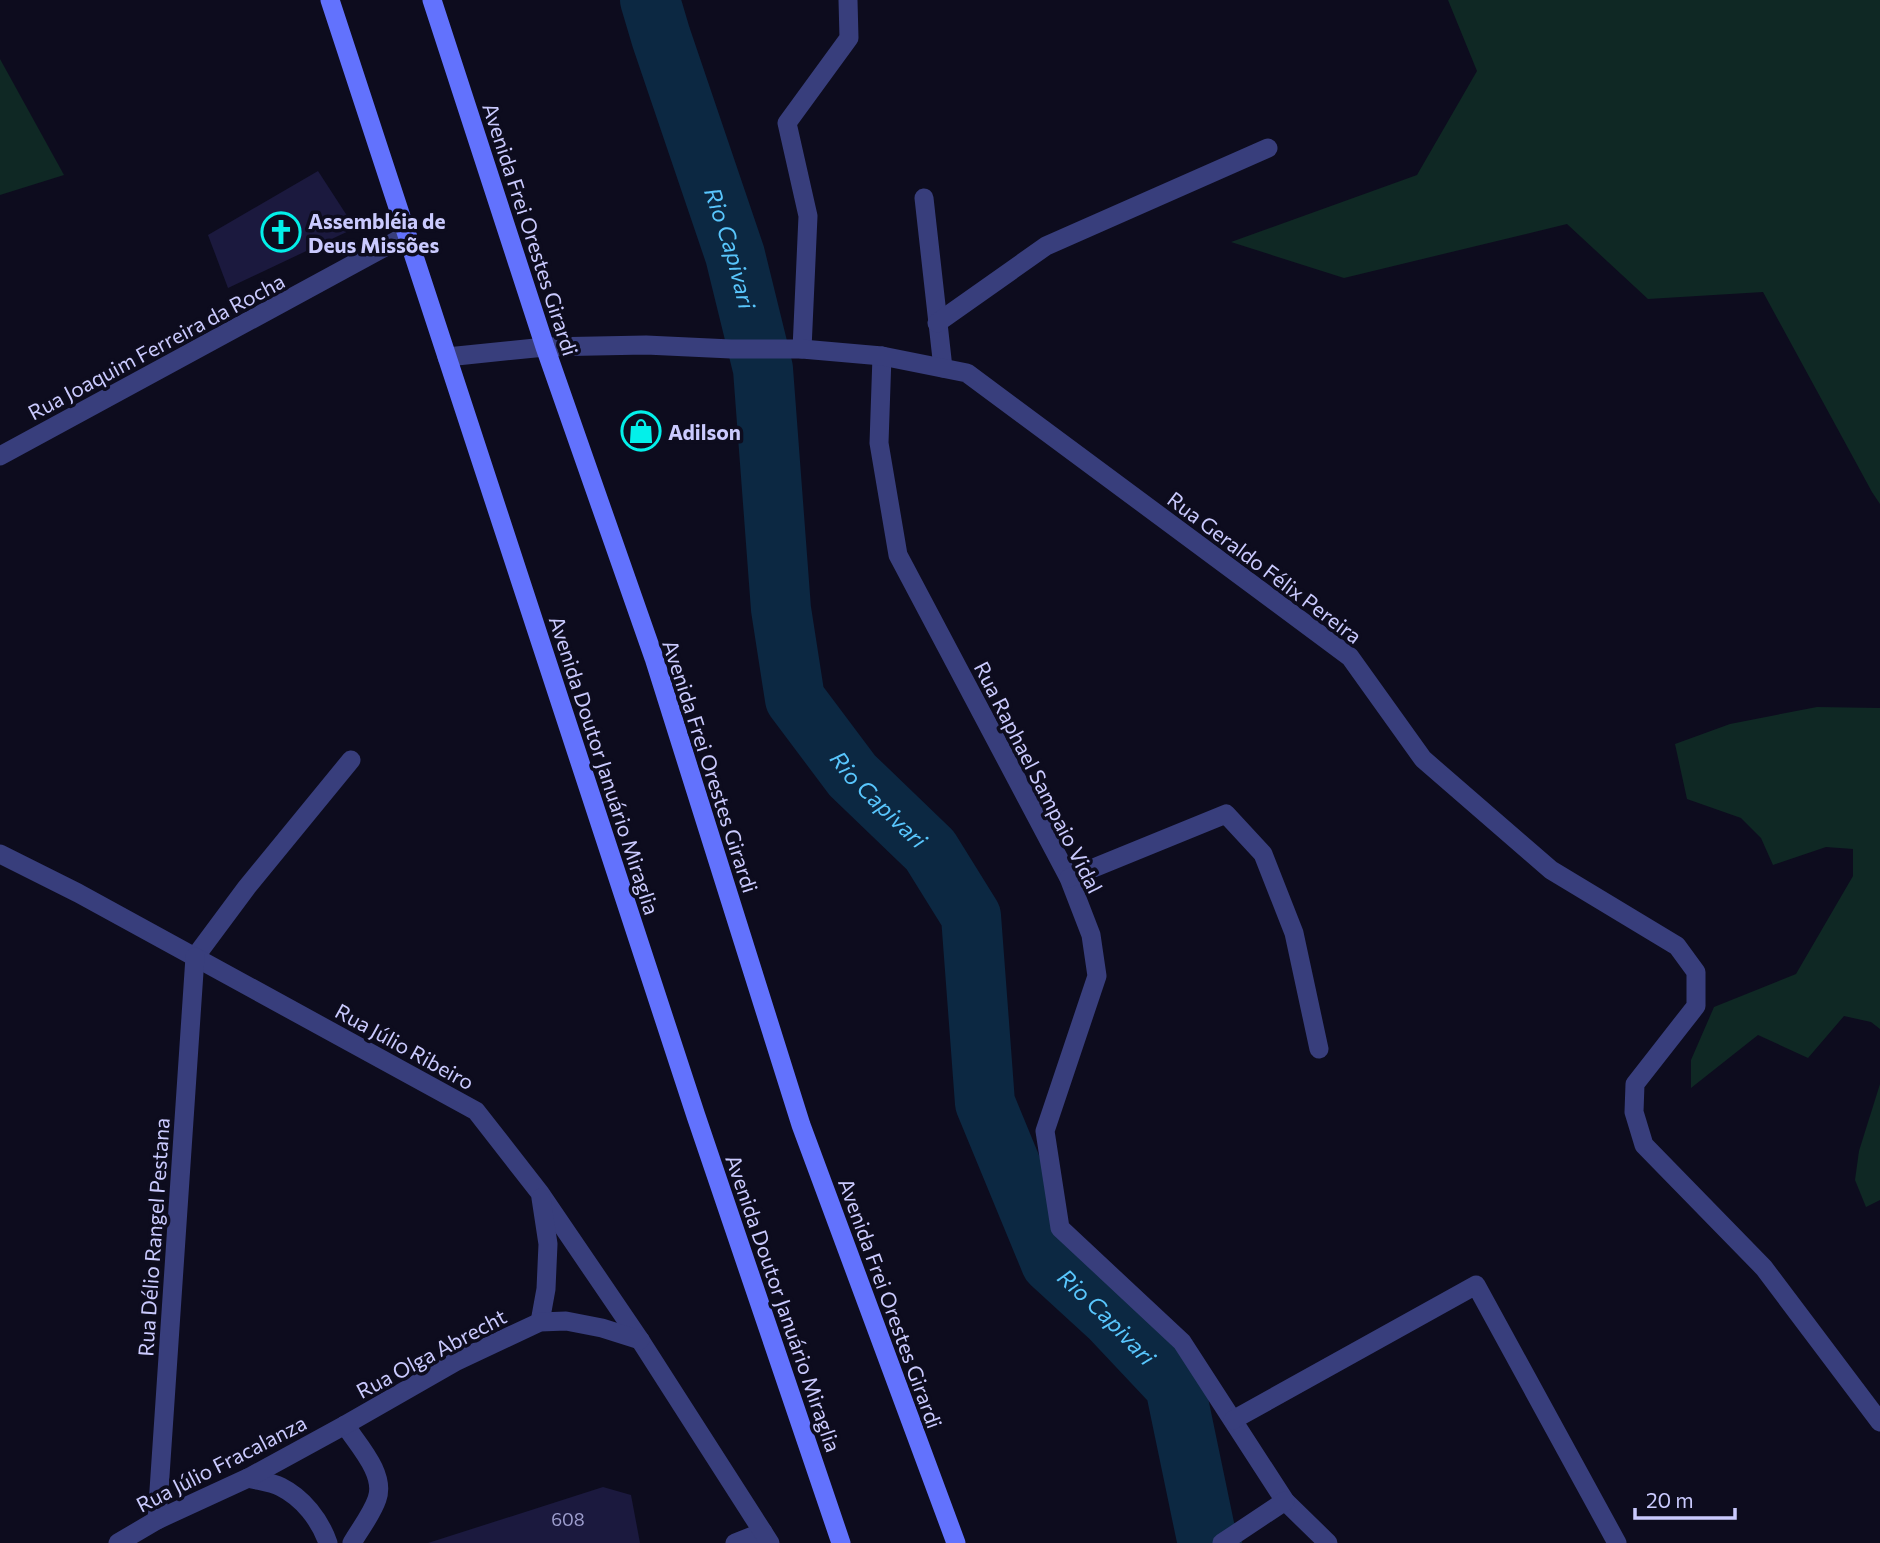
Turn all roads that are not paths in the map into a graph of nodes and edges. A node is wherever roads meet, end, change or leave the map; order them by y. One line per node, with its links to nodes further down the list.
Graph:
1 (330, 0): 6 (main road, Avenida Doutor Januário Miraglia)
2 (432, 0): 8 (main road, Avenida Frei Orestes Girardi)
3 (848, 0): 9 (street)
4 (1268, 148): 7 (street)
5 (925, 198): 7 (street)
6 (407, 235): 11 (main road, Avenida Doutor Januário Miraglia); 13 (street, Rua Joaquim Ferreira da Rocha)
7 (937, 323): 12 (street)
8 (545, 347): 9 (street, Rua Geraldo Félix Pereira); 11 (street, Rua Geraldo Félix Pereira); 35 (main road, Avenida Frei Orestes Girardi)
9 (802, 349): 10 (street, Rua Geraldo Félix Pereira)
10 (881, 356): 12 (street, Rua Geraldo Félix Pereira); 16 (street, Rua Raphael Sampaio Vidal)
11 (447, 357): 34 (main road, Avenida Doutor Januário Miraglia)
12 (943, 369): 23 (street, Rua Geraldo Félix Pereira)
13 (0, 456)
14 (351, 760): 17 (street)
15 (0, 854): 17 (street, Rua Júlio Ribeiro)
16 (1069, 878): 18 (street); 22 (street, Rua Raphael Sampaio Vidal)
17 (195, 957): 19 (street, Rua Júlio Ribeiro); 27 (street, Rua Délio Rangel Pestana)
18 (1319, 1049)
19 (540, 1193): 20 (street, Rua Olga Abrecht); 21 (street, Rua Júlio Ribeiro)
20 (540, 1322): 21 (street, Rua Olga Abrecht); 24 (street, Rua Olga Abrecht)
21 (640, 1340): 28 (street, Rua Júlio Ribeiro)
22 (1233, 1420): 26 (street, Rua Raphael Sampaio Vidal); 29 (street)
23 (1880, 1422)
24 (345, 1425): 25 (street, Rua Júlio Fracalanza); 32 (street)
25 (248, 1478): 27 (street, Rua Júlio Fracalanza); 31 (street)
26 (1281, 1504): 36 (street); 37 (street, Rua Raphael Sampaio Vidal)
27 (157, 1520): 30 (street, Rua Júlio Fracalanza)
28 (767, 1537): 33 (street)
29 (1615, 1538)
30 (118, 1543)
31 (328, 1543)
32 (352, 1543)
33 (735, 1543)
34 (841, 1543)
35 (956, 1543)
36 (1222, 1543)
37 (1328, 1543)

